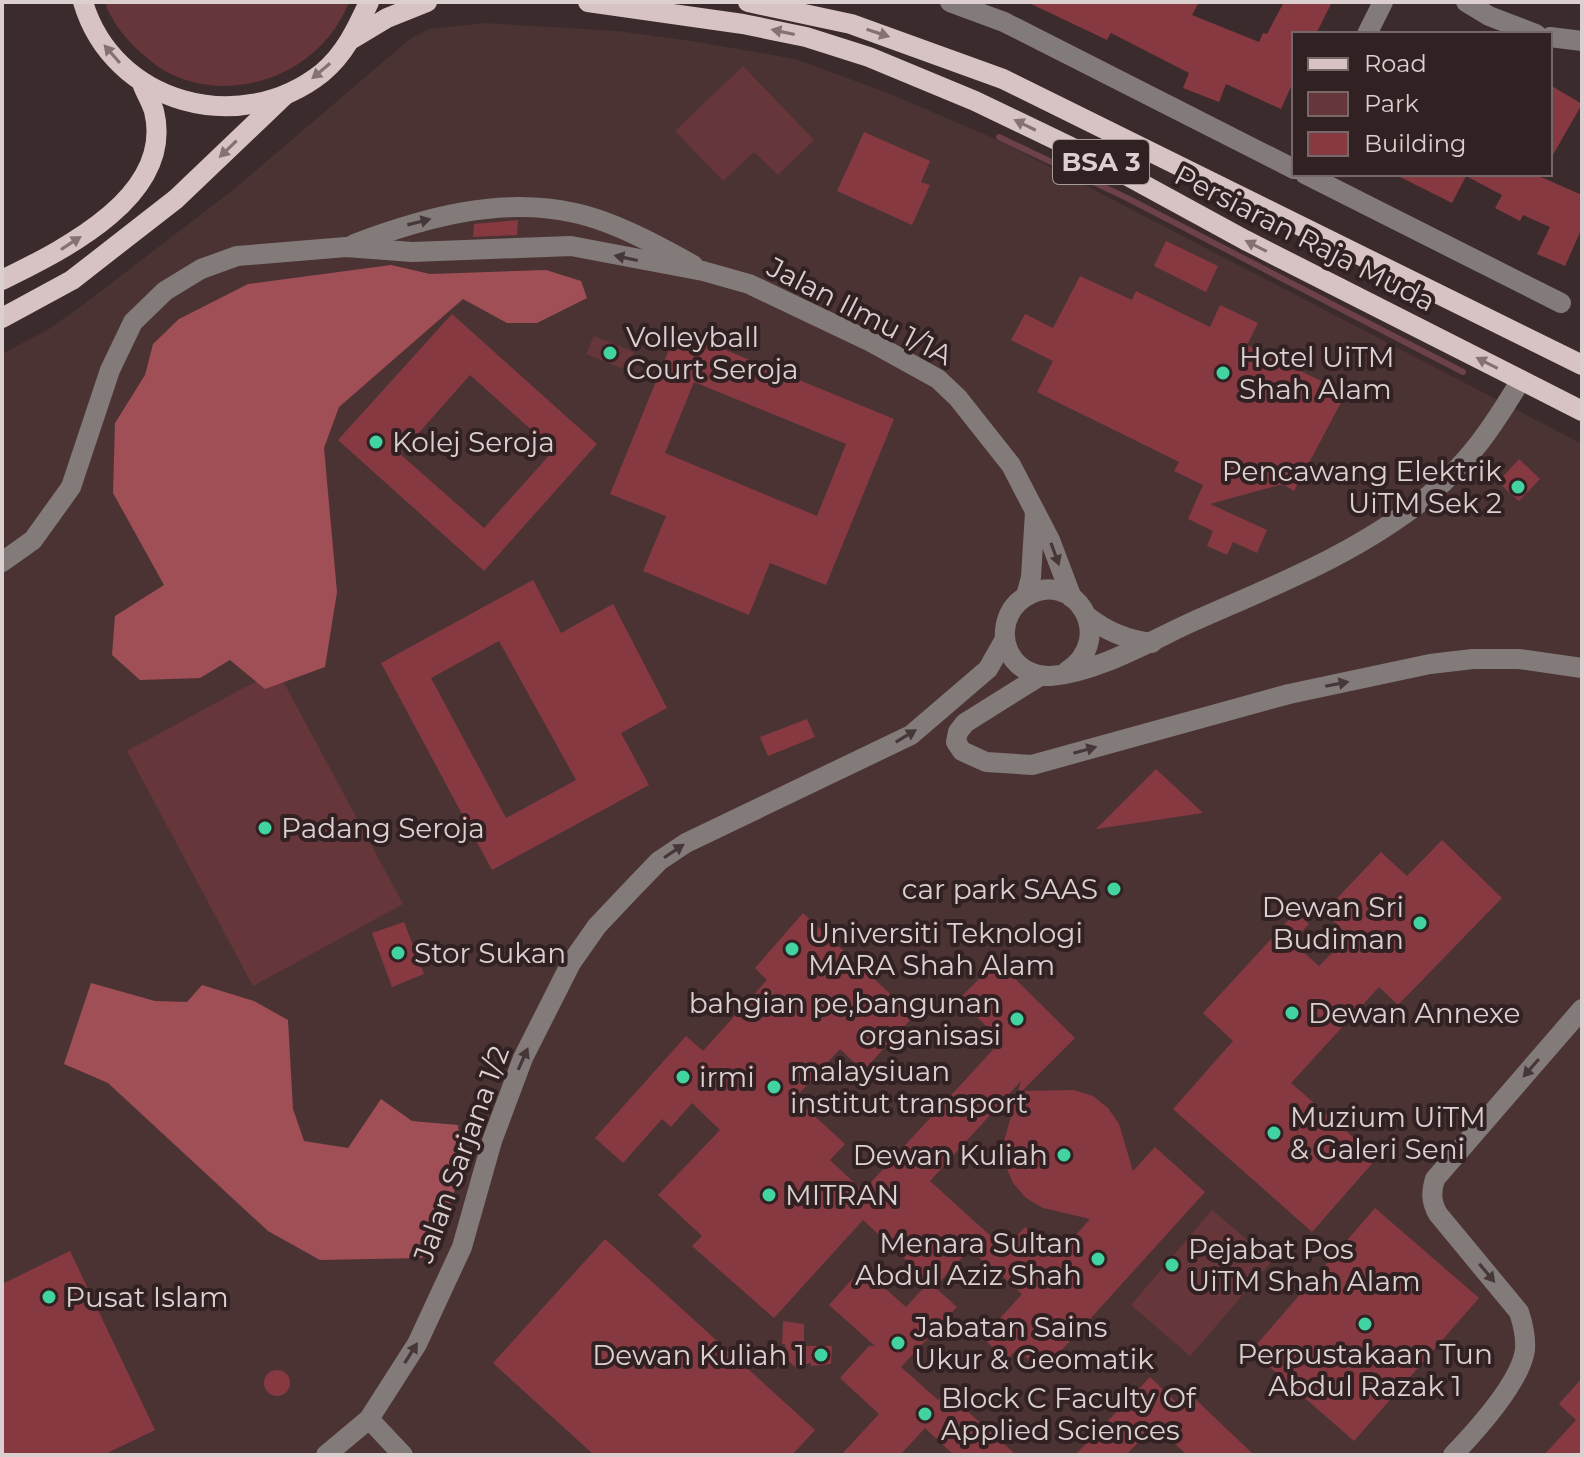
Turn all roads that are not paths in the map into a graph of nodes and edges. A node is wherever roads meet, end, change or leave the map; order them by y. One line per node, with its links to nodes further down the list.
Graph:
1 (69, 2): 9 (main road)
2 (369, 2): 13 (main road)
3 (427, 2): 13 (main road)
4 (588, 2): 25 (main road, Persiaran Raja Muda / BSA 3, one-way to 4)
5 (748, 2): 24 (main road, Persiaran Raja Muda / BSA 3, one-way to 24)
6 (950, 2): 17 (street)
7 (1383, 2): 10 (street)
8 (1466, 2): 11 (street)
9 (86, 11): 15 (main road, one-way to 9)
10 (1368, 32)
11 (1531, 32)
12 (1552, 37): 14 (street)
13 (352, 39): 16 (main road, one-way to 16)
14 (1582, 41)
15 (142, 83): 16 (main road); 21 (main road, one-way to 15)
16 (285, 95): 23 (main road, one-way to 23)
17 (1292, 168)
18 (1309, 176): 22 (street)
19 (346, 247): 20 (street, one-way to 19); 20 (street, one-way to 20); 28 (street)
20 (703, 271): 27 (street, Jalan Ilmu 1/1A)
21 (2, 280)
22 (1561, 303)
23 (2, 318)
24 (1582, 365)
25 (1521, 380): 26 (main road, Persiaran Raja Muda / BSA 3); 33 (street)
26 (1582, 411)
27 (1035, 512): 29 (street); 30 (street, Jalan Ilmu 1/1A, one-way to 30)
28 (2, 562)
29 (1026, 596): 30 (street); 32 (street)
30 (1072, 598): 31 (street)
31 (1087, 616): 33 (street); 35 (street)
32 (1005, 639): 36 (street); 38 (street, Jalan Sarjana 1/2, one-way to 32)
33 (1152, 643): 35 (street)
34 (1582, 668): 36 (street, one-way to 34)
35 (1066, 672): 36 (street)
36 (1040, 676)
37 (1582, 1009): 41 (street, one-way to 41)
38 (369, 1419): 39 (street, Jalan Sarjana 1/2); 40 (street)
39 (326, 1455)
40 (403, 1455)
41 (1453, 1455)

